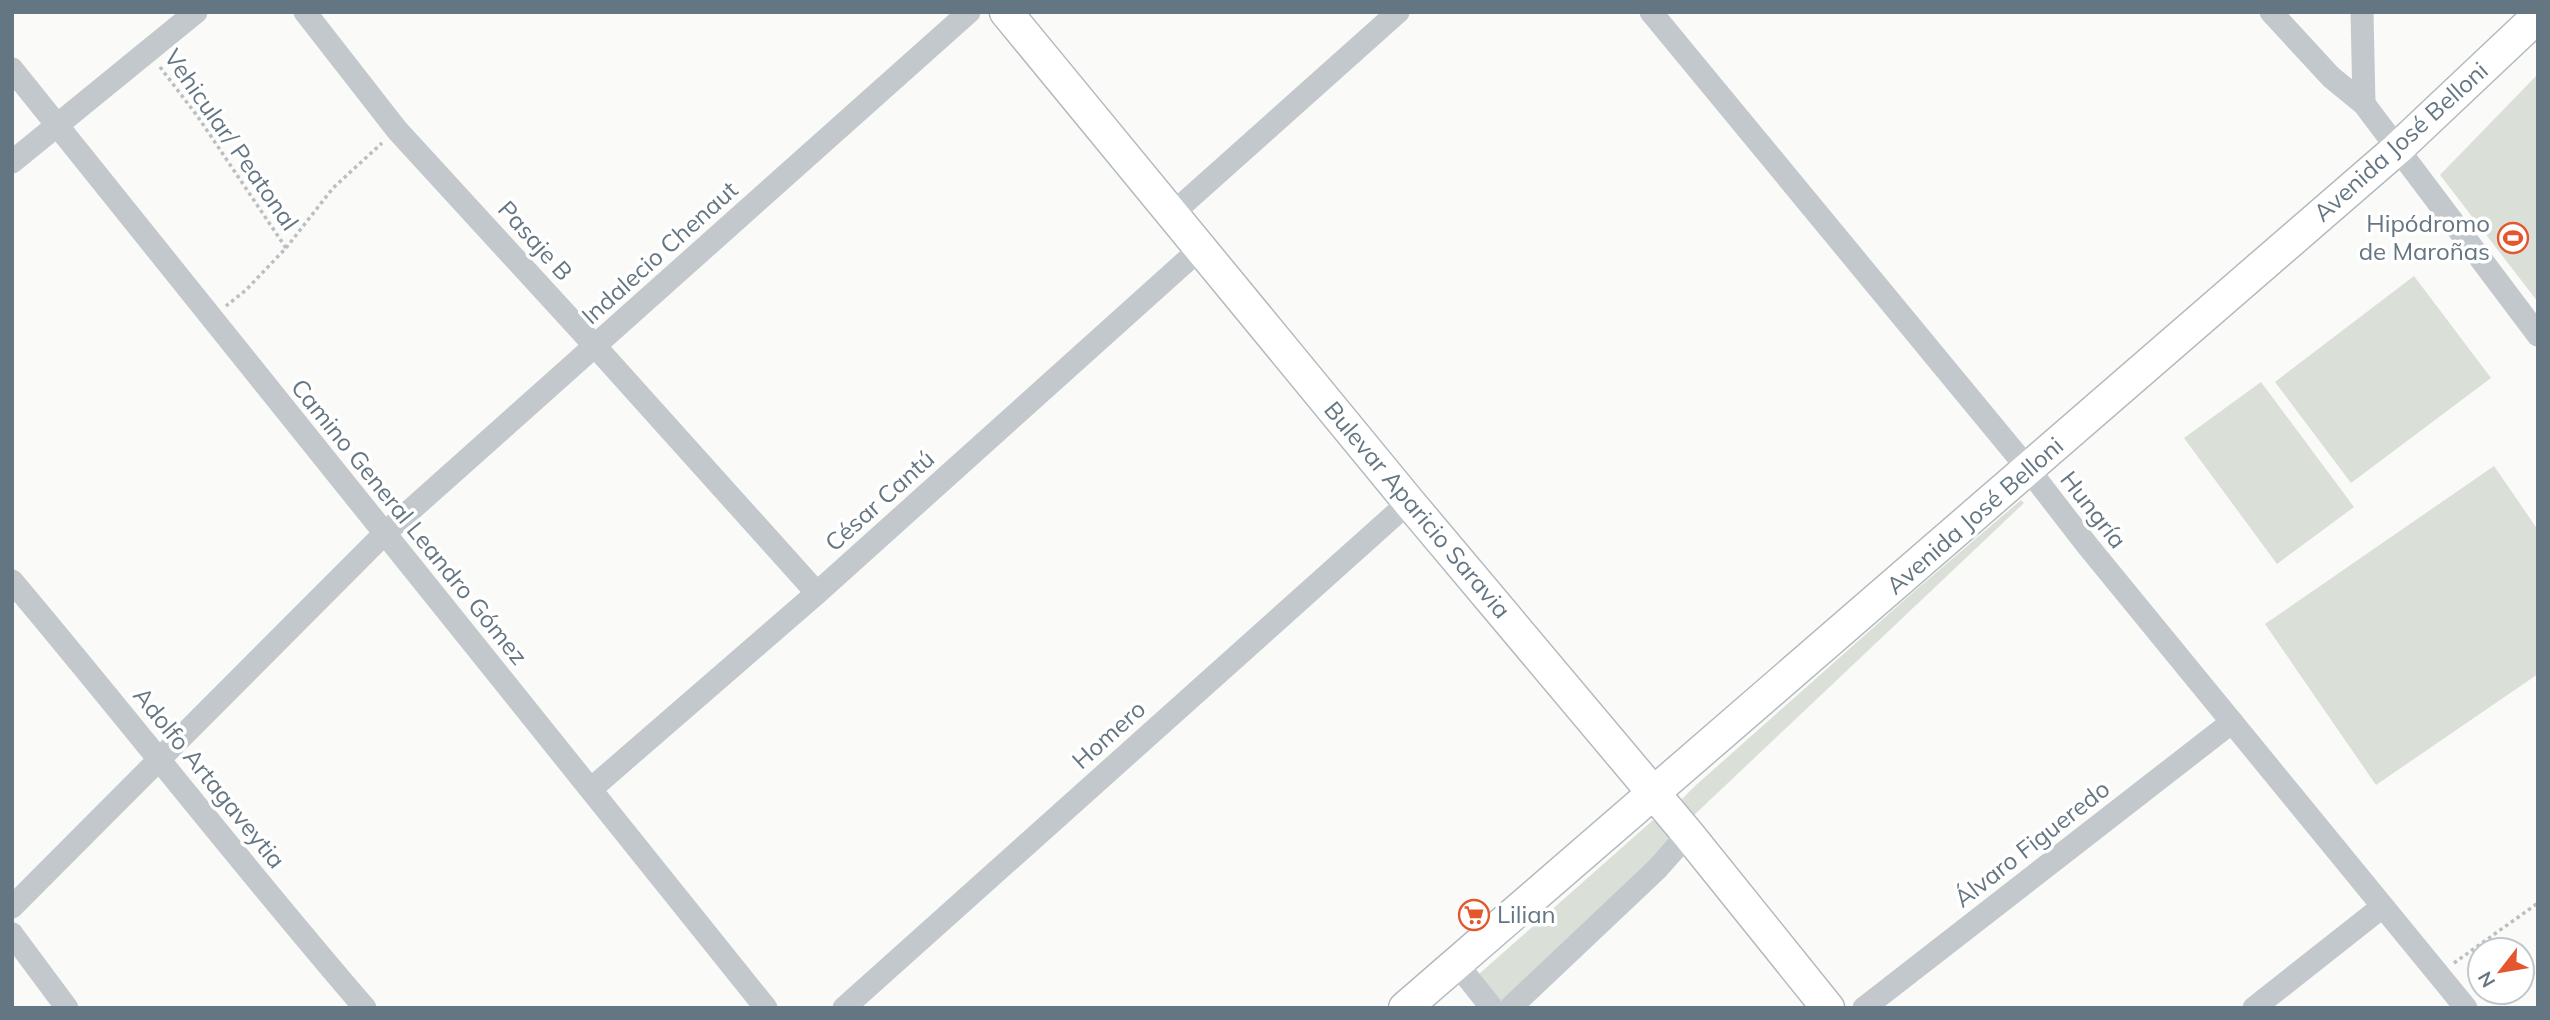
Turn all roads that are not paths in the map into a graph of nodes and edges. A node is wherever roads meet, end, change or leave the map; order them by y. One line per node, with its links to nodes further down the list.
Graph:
1 (196, 12): 12 (street)
2 (305, 12): 18 (street, Pasaje B)
3 (970, 12): 18 (street, Indalecio Chenaut)
4 (1006, 12): 15 (main road, Bulevar Aparicio Saravia)
5 (1398, 12): 15 (street)
6 (1651, 12): 19 (street, Hungría)
7 (2271, 12): 11 (street)
8 (2362, 12): 11 (street)
9 (2538, 16): 13 (main road, Avenida José Belloni)
10 (12, 69): 12 (street, Camino General Leandro Gómez)
11 (2364, 104): 13 (street)
12 (58, 125): 14 (street); 21 (street, Camino General Leandro Gómez)
13 (2397, 149): 17 (street); 19 (main road, Avenida José Belloni)
14 (12, 162)
15 (1173, 213): 16 (main road, Bulevar Aparicio Saravia)
16 (1202, 247): 20 (main road, Bulevar Aparicio Saravia); 23 (street, César Cantú)
17 (2538, 335)
18 (595, 346): 21 (street, Indalecio Chenaut); 23 (street, Pasaje B)
19 (2029, 470): 24 (street, Hungría); 27 (main road, Avenida José Belloni)
20 (1409, 502): 27 (main road, Bulevar Aparicio Saravia); 36 (street, Homero)
21 (385, 533): 25 (street, Indalecio Chenaut); 26 (street, Camino General Leandro Gómez)
22 (12, 581): 25 (street, Adolfo Artagaveytia)
23 (817, 593): 26 (street, César Cantú)
24 (2232, 722): 30 (street, Hungría); 41 (street, Álvaro Figueredo)
25 (158, 759): 29 (street, Indalecio Chenaut); 34 (street, Adolfo Artagaveytia)
26 (591, 789): 35 (street, Camino General Leandro Gómez)
27 (1654, 794): 28 (main road, Bulevar Aparicio Saravia); 32 (main road, Avenida José Belloni)
28 (1688, 834): 39 (street); 40 (main road, Bulevar Aparicio Saravia)
29 (12, 907)
30 (2382, 907): 42 (street); 43 (street, Hungría)
31 (12, 934): 33 (street)
32 (1457, 964): 37 (main road, Avenida José Belloni); 38 (street)
33 (67, 1008)
34 (365, 1008)
35 (766, 1008)
36 (844, 1008)
37 (1405, 1008)
38 (1492, 1008)
39 (1510, 1008)
40 (1828, 1008)
41 (1864, 1008)
42 (2255, 1008)
43 (2466, 1008)

